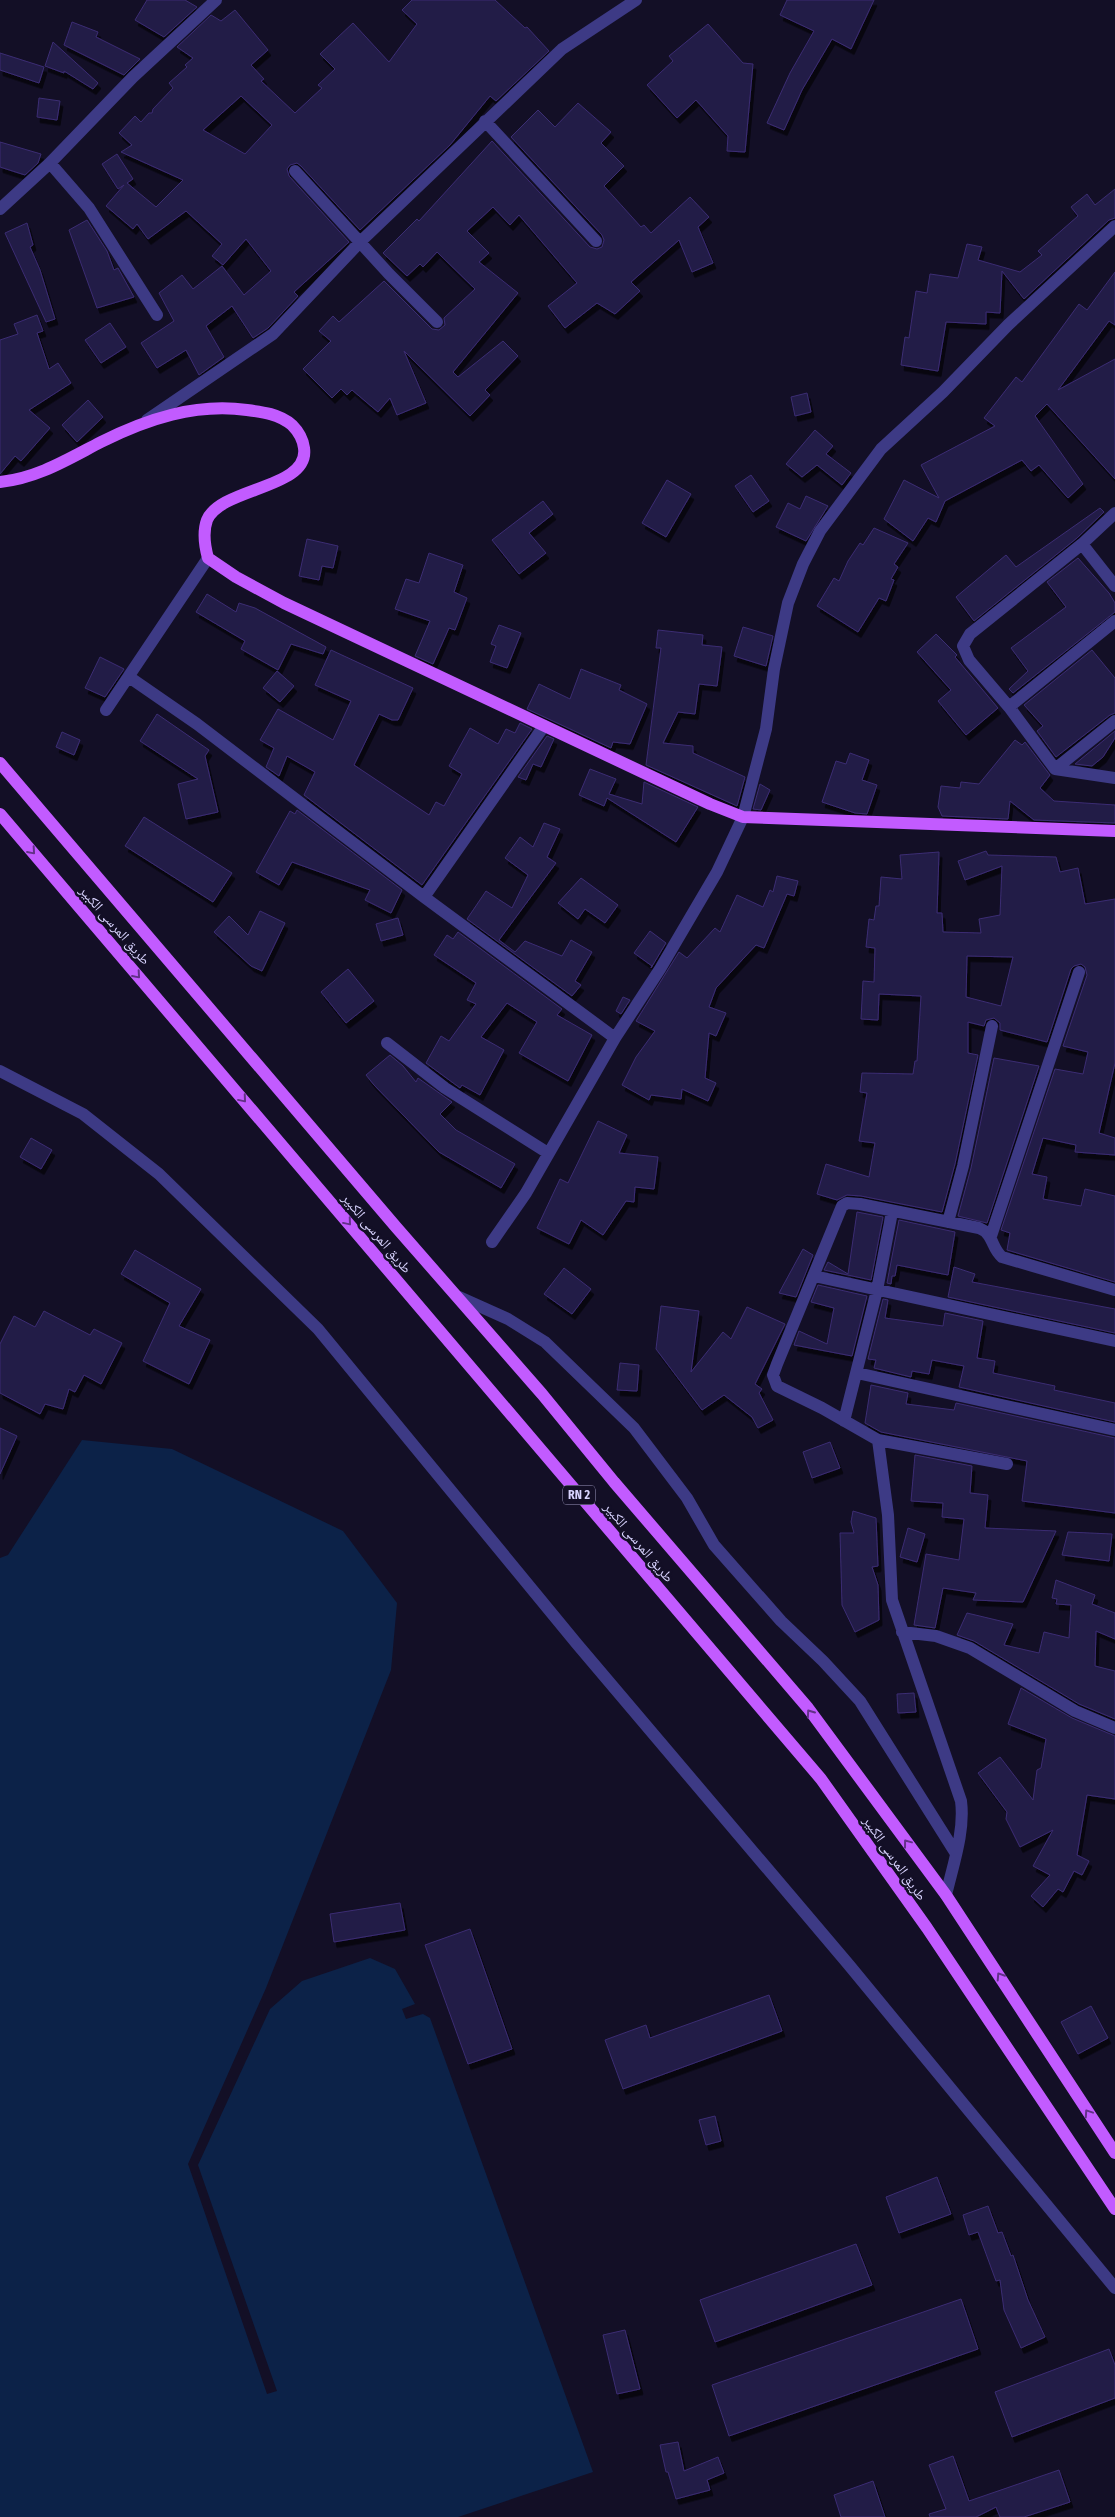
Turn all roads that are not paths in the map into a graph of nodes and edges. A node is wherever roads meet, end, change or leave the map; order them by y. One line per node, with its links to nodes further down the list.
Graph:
1 (216, 0): 4 (street)
2 (636, 0): 3 (street)
3 (485, 121): 8 (street); 9 (street)
4 (50, 163): 6 (street); 10 (street)
5 (295, 171): 9 (street)
6 (0, 209)
7 (1115, 226): 28 (street)
8 (596, 241)
9 (360, 242): 11 (street); 12 (street)
10 (157, 315)
11 (437, 322)
12 (145, 422): 13 (main road); 16 (main road)
13 (0, 482)
14 (1115, 513): 15 (street)
15 (1082, 544): 17 (street); 20 (street)
16 (208, 558): 19 (street); 23 (main road)
17 (1115, 586)
18 (1115, 621): 20 (street)
19 (129, 677): 21 (street); 30 (street)
20 (1009, 707): 25 (street)
21 (106, 710)
22 (1115, 721): 25 (street)
23 (544, 726): 28 (main road); 30 (street)
24 (0, 763): 44 (main road, طريق المرسى الكبير / RN 2)
25 (1055, 769): 26 (street)
26 (1115, 778)
27 (0, 814): 56 (main road, طريق المرسى الكبير / RN 2, one-way to 56)
28 (743, 817): 29 (main road); 33 (street)
29 (1115, 831)
30 (424, 897): 33 (street)
31 (1079, 972): 39 (street)
32 (992, 1026): 38 (street)
33 (615, 1038): 36 (street)
34 (387, 1043): 36 (street)
35 (0, 1071): 57 (street)
36 (548, 1153): 40 (street)
37 (892, 1212): 38 (street); 41 (street); 42 (street)
38 (948, 1222): 39 (street)
39 (991, 1236): 43 (street)
40 (492, 1242)
41 (814, 1276): 42 (street); 47 (street)
42 (877, 1290): 45 (street); 46 (street)
43 (1115, 1290)
44 (459, 1298): 53 (street); 54 (main road, طريق المرسى الكبير / RN 2, one-way to 44)
45 (1115, 1341)
46 (857, 1373): 47 (street); 48 (street)
47 (844, 1421): 49 (street)
48 (1115, 1430)
49 (878, 1440): 50 (street); 51 (street)
50 (1006, 1464)
51 (902, 1632): 52 (street); 53 (street)
52 (1115, 1728)
53 (955, 1852): 54 (street)
54 (946, 1895): 55 (main road, طريق المرسى الكبير / RN 2, one-way to 54)
55 (1115, 2153)
56 (1115, 2208)
57 (1115, 2288)

